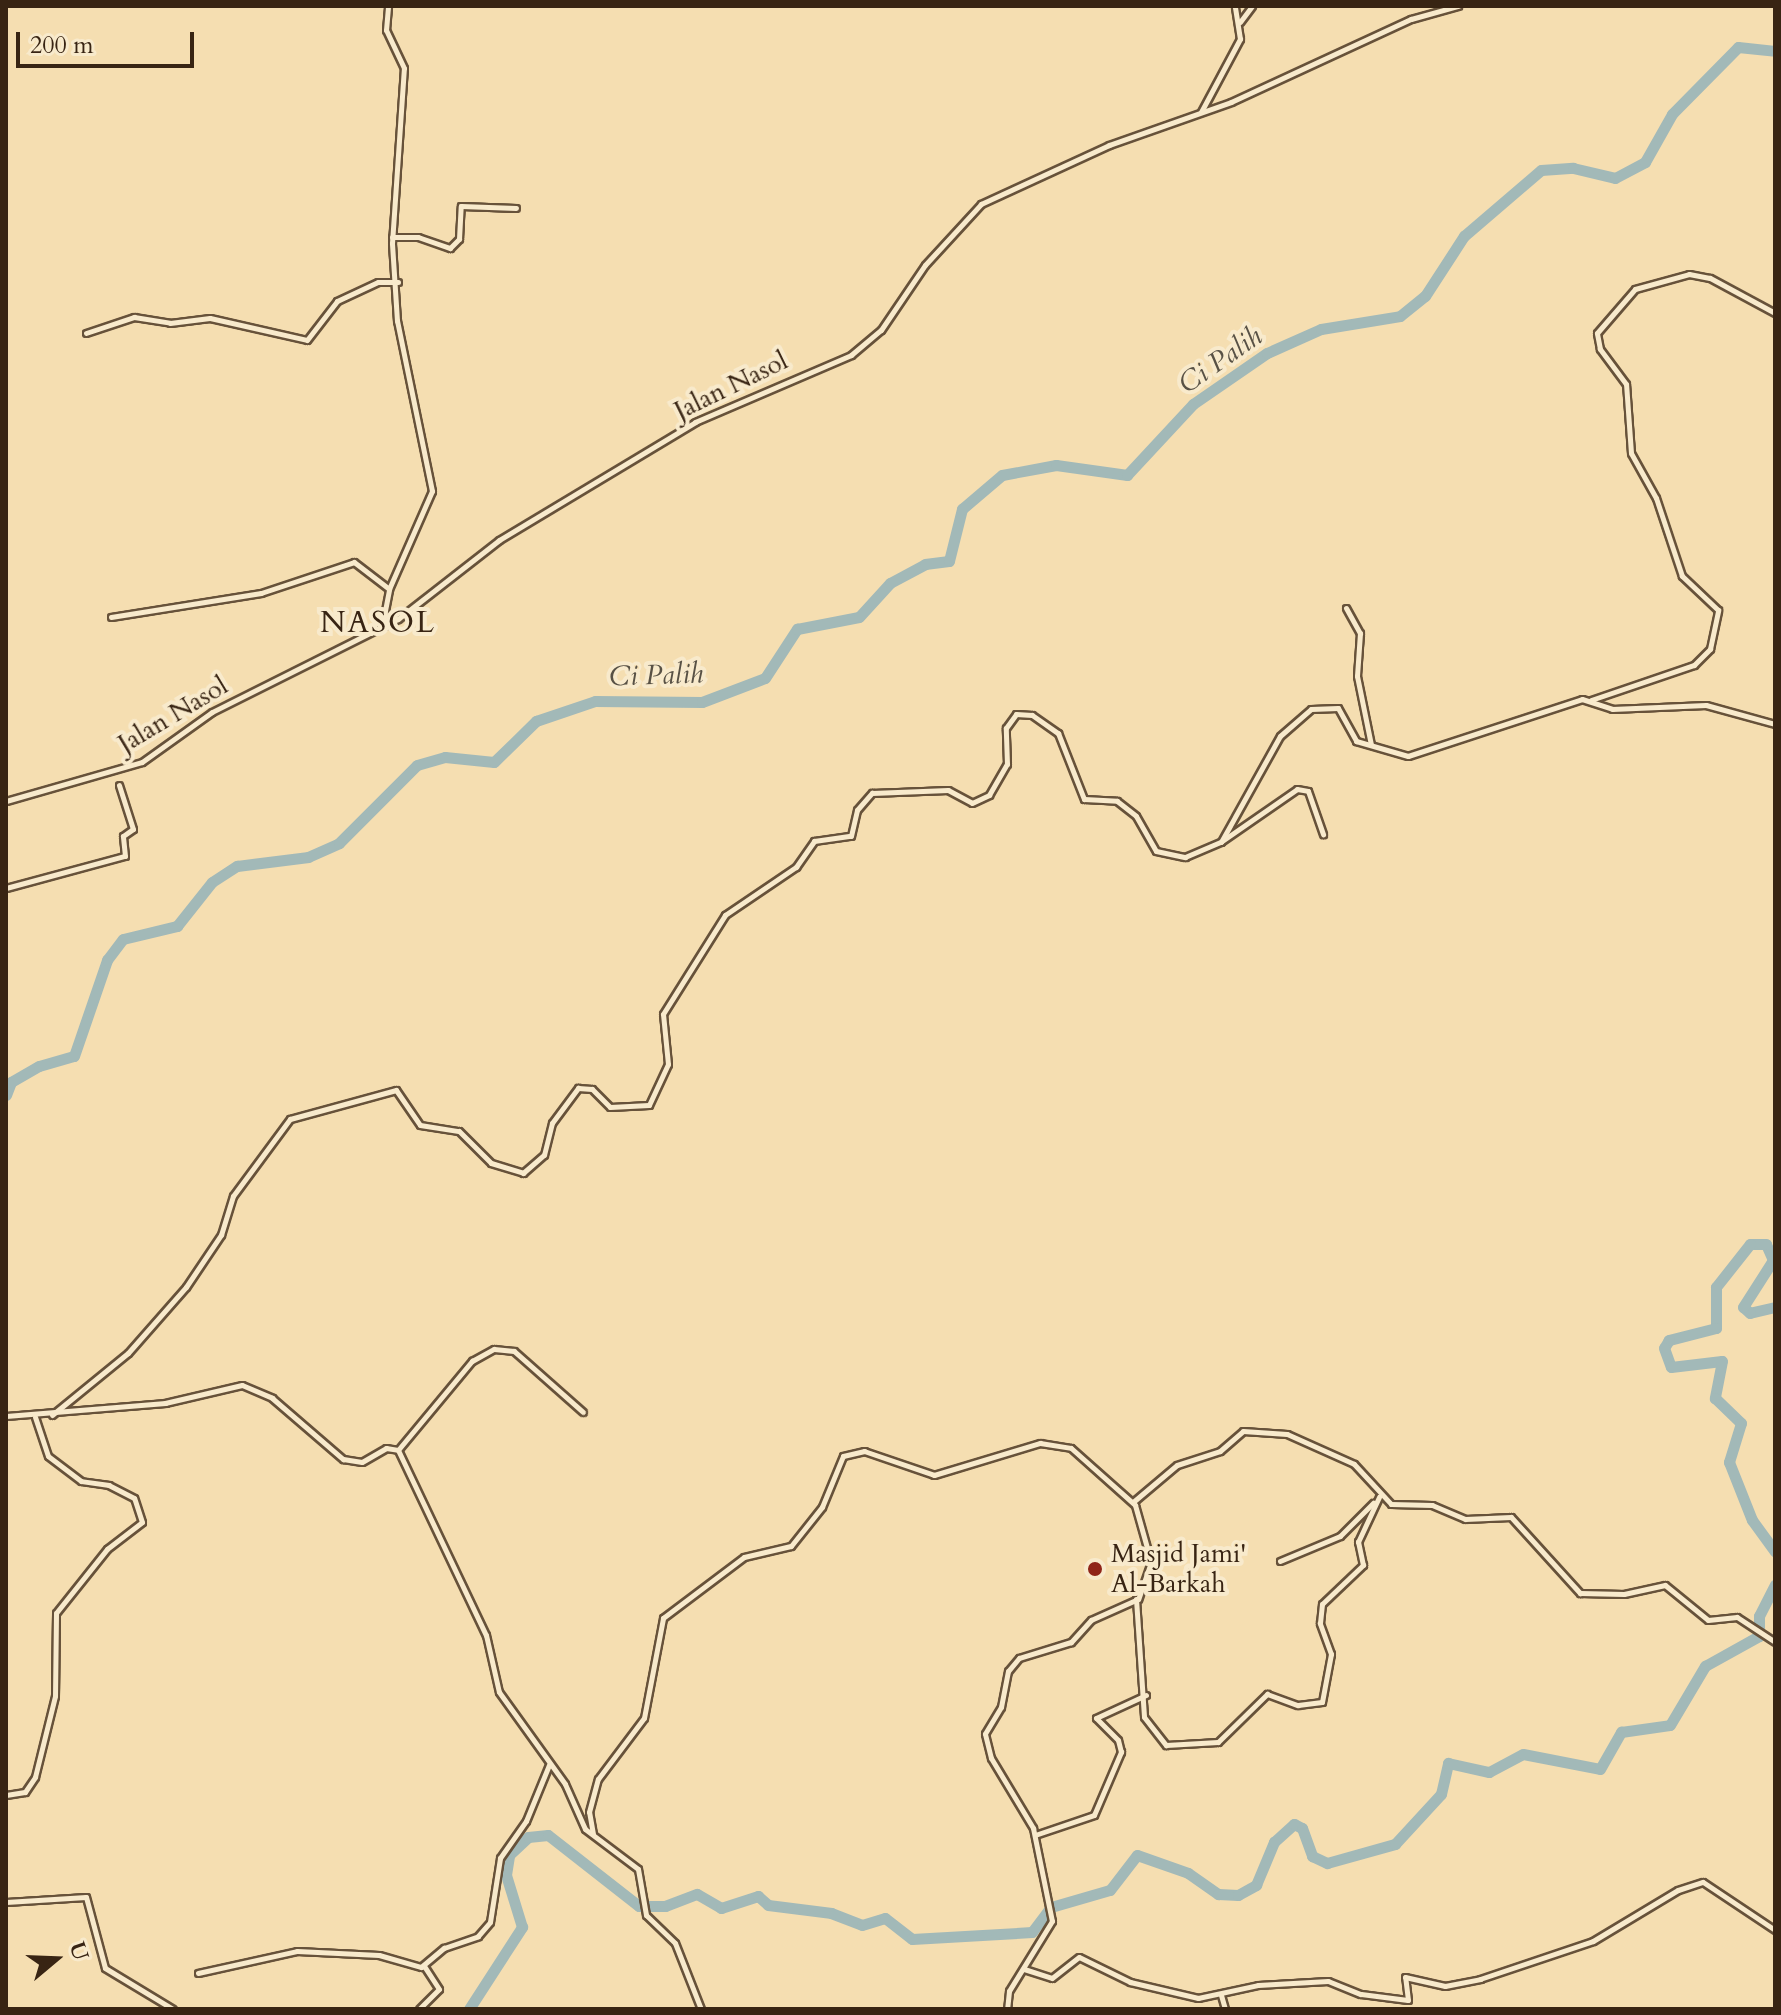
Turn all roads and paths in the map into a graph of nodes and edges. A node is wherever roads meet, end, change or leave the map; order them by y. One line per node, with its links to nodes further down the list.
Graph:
1 (388, 6): 8 (street)
2 (1235, 6): 5 (street)
3 (1252, 6): 5 (street)
4 (1458, 6): 6 (street, Jalan Nasol)
5 (1239, 23): 6 (street)
6 (1201, 112): 15 (street, Jalan Nasol)
7 (516, 208): 8 (street)
8 (392, 237): 9 (street)
9 (398, 282): 11 (street); 12 (street)
10 (1775, 313): 16 (street)
11 (86, 333)
12 (389, 589): 14 (street); 15 (street)
13 (1346, 608): 18 (street)
14 (111, 617)
15 (382, 627): 20 (street, Jalan Nasol)
16 (1590, 700): 17 (street); 18 (street)
17 (1775, 724)
18 (1371, 746): 22 (street)
19 (119, 785): 23 (street)
20 (6, 801)
21 (1323, 834): 22 (street)
22 (1221, 842): 25 (street)
23 (6, 888)
24 (583, 1412): 28 (street)
25 (52, 1415): 27 (street); 28 (street)
26 (6, 1416): 27 (street)
27 (35, 1417): 36 (street)
28 (398, 1450): 35 (street)
29 (1379, 1497): 30 (street); 31 (street); 33 (street); 34 (street)
30 (1133, 1502): 32 (street); 37 (street)
31 (1280, 1561)
32 (1136, 1599): 34 (street); 38 (street)
33 (1775, 1642)
34 (1146, 1695): 38 (street)
35 (549, 1765): 37 (street); 41 (street)
36 (6, 1795)
37 (593, 1834): 47 (street)
38 (1035, 1835): 42 (street)
39 (6, 1902): 45 (street)
40 (1775, 1930): 44 (street)
41 (424, 1966): 43 (street); 46 (street)
42 (1024, 1969): 44 (street); 48 (street)
43 (198, 1973)
44 (1221, 1995): 49 (street)
45 (173, 2009)
46 (419, 2009)
47 (701, 2009)
48 (1007, 2009)
49 (1225, 2009)

